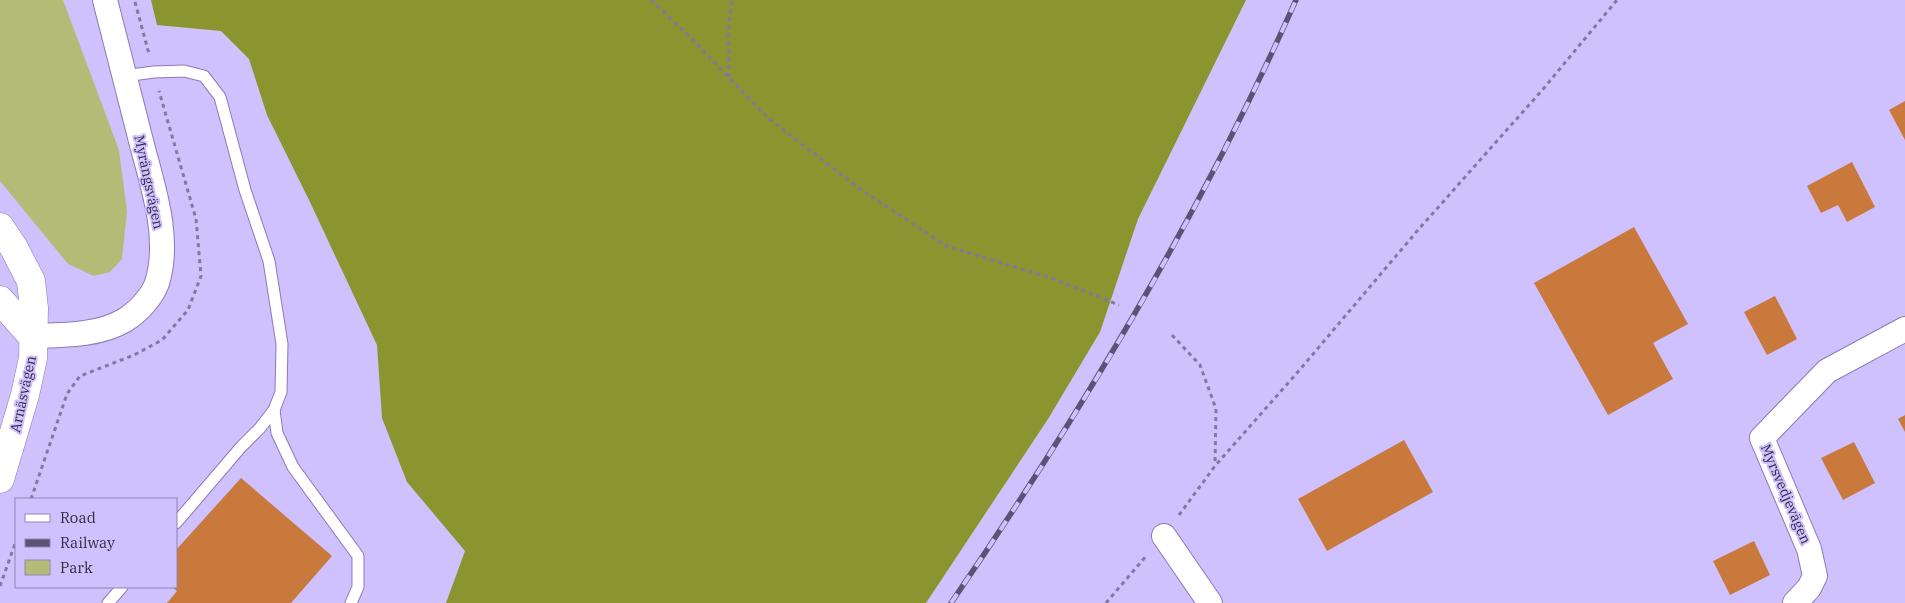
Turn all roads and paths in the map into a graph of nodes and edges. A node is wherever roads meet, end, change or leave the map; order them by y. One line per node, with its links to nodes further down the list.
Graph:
1 (105, 0): 5 (street, Myrängsvägen)
2 (651, 0): 6 (path)
3 (732, 0): 6 (path)
4 (1617, 0): 14 (path)
5 (124, 76): 12 (street, Myrängsvägen); 13 (lane)
6 (729, 78): 9 (path)
7 (0, 227): 12 (street, Arnäsvägen)
8 (0, 300): 12 (street, Arnäsvägen)
9 (1118, 305)
10 (1905, 329): 25 (street, Myrsvedjevägen)
11 (1172, 335): 14 (path)
12 (32, 336): 15 (street, Arnäsvägen)
13 (274, 410): 16 (lane); 22 (lane)
14 (1215, 466): 17 (path)
15 (0, 479)
16 (178, 521)
17 (1164, 536): 23 (path); 24 (street)
18 (15, 544): 19 (path)
19 (0, 586)
20 (121, 588): 21 (lane)
21 (108, 603)
22 (352, 603)
23 (1106, 603)
24 (1210, 603)
25 (1794, 603)

